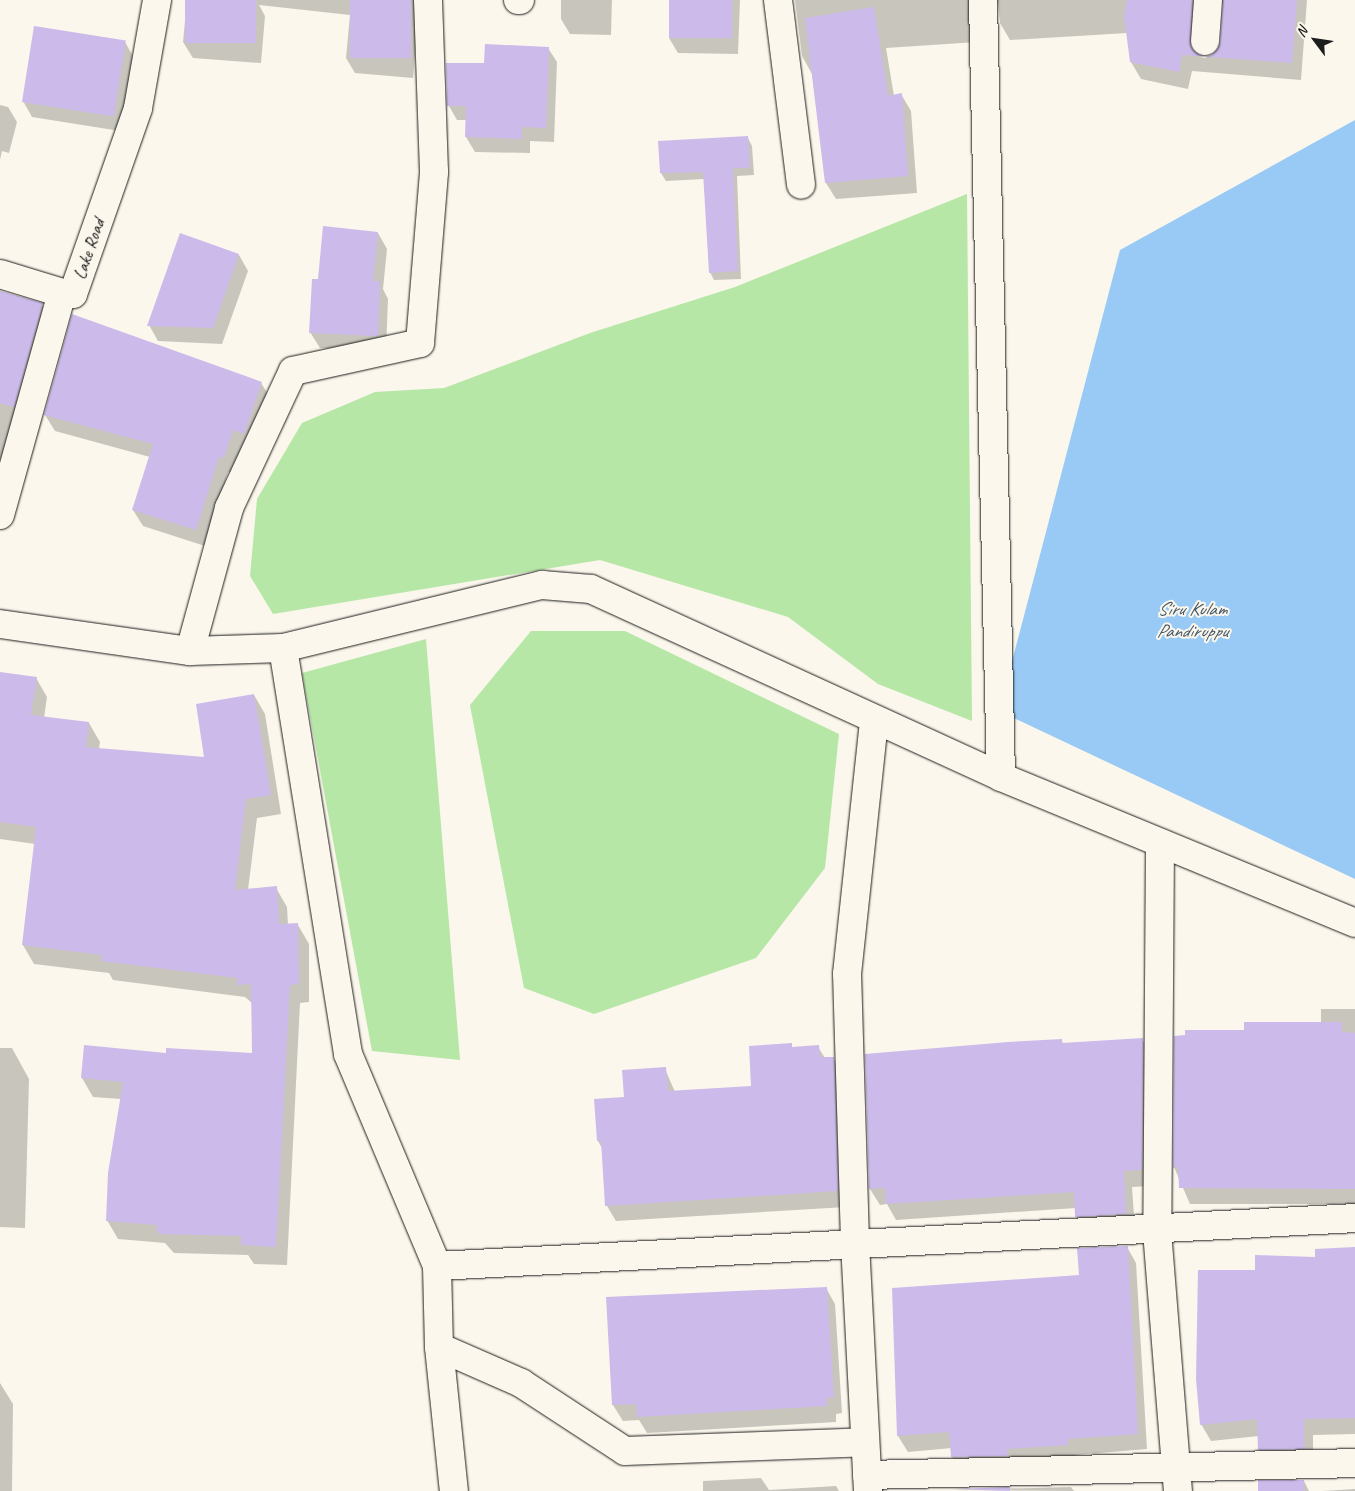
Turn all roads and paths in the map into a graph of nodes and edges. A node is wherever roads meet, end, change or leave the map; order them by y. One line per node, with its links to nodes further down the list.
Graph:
1 (157, 0): 9 (street, Lake Road)
2 (428, 0): 13 (street)
3 (778, 0): 7 (street)
4 (983, 0): 15 (street)
5 (1208, 0): 6 (street)
6 (1205, 41)
7 (801, 185)
8 (0, 274): 9 (street)
9 (62, 292): 10 (street, Lake Road)
10 (0, 515)
11 (0, 624): 13 (street)
12 (284, 648): 13 (street); 14 (street); 21 (street)
13 (190, 651)
14 (874, 720): 15 (street); 20 (street)
15 (1001, 777): 16 (street)
16 (1160, 843): 17 (street); 19 (street)
17 (1355, 923)
18 (1355, 1218): 19 (street)
19 (1157, 1231): 20 (street); 25 (street)
20 (855, 1242): 21 (street); 23 (street)
21 (437, 1266): 22 (street)
22 (439, 1347): 23 (street); 27 (street)
23 (865, 1442): 26 (street)
24 (1355, 1463): 25 (street)
25 (1178, 1480): 26 (street)
26 (868, 1483)
27 (454, 1491)

